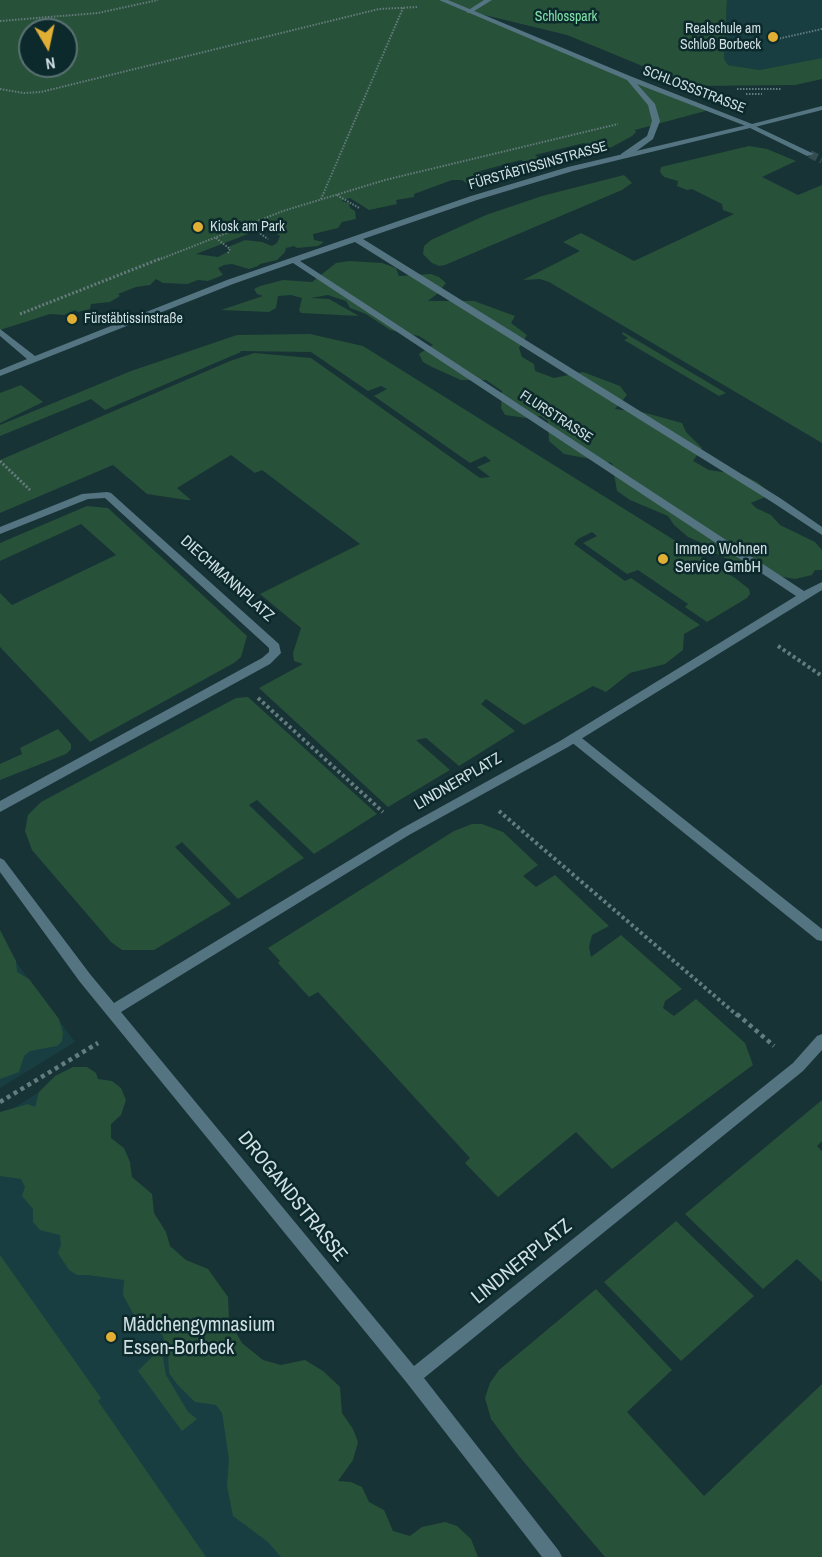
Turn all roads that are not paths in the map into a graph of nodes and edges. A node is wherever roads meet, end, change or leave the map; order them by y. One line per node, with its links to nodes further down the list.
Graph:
1 (442, 0): 3 (street, SCHLOSSSTRASSE)
2 (489, 0): 3 (street)
3 (469, 12): 4 (street, SCHLOSSSTRASSE)
4 (627, 78): 6 (street, SCHLOSSSTRASSE); 8 (street, SCHLOSSSTRASSE)
5 (822, 108): 6 (street, SCHLOSSSTRASSE)
6 (751, 126): 7 (street); 8 (street, FÜRSTÄBTISSINSTRASSE)
7 (810, 154)
8 (624, 156): 9 (street, FÜRSTÄBTISSINSTRASSE)
9 (357, 239): 10 (street, FÜRSTÄBTISSINSTRASSE); 15 (street)
10 (294, 260): 12 (street, FÜRSTÄBTISSINSTRASSE); 17 (street, FLURSTRASSE)
11 (0, 332): 12 (street)
12 (33, 359): 13 (street, FÜRSTÄBTISSINSTRASSE)
13 (0, 373)
14 (0, 531): 19 (street, DIECHMANNPLATZ)
15 (822, 532)
16 (822, 585): 17 (street, LINDNERPLATZ)
17 (804, 596): 18 (street, LINDNERPLATZ)
18 (574, 738): 21 (street); 22 (street, LINDNERPLATZ)
19 (0, 807)
20 (0, 863): 22 (street, DROGANDSTRASSE)
21 (822, 936)
22 (112, 1011): 24 (street, DROGANDSTRASSE)
23 (822, 1040): 24 (street, LINDNERPLATZ)
24 (413, 1377): 25 (street, DROGANDSTRASSE)
25 (553, 1557)

